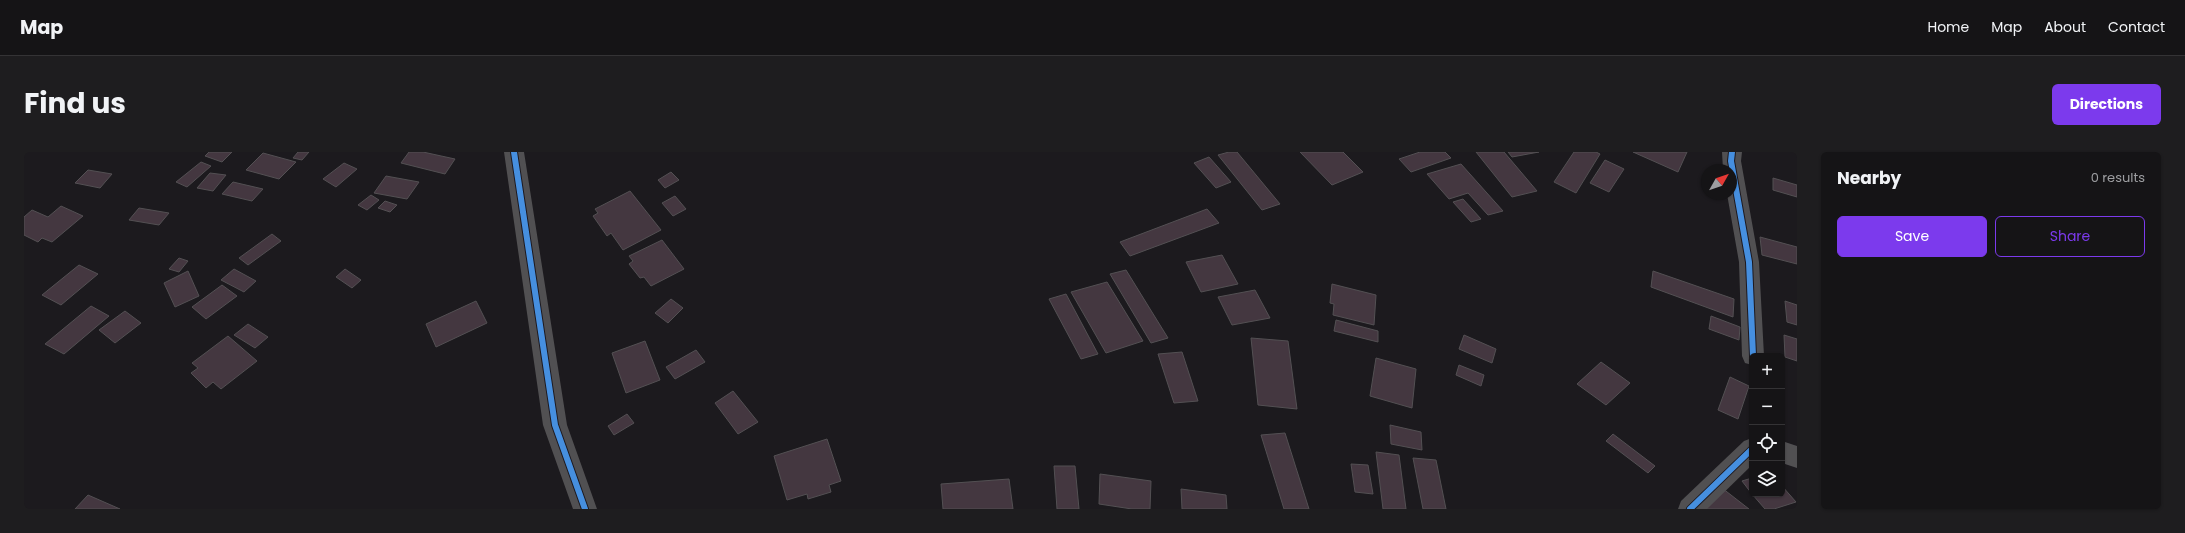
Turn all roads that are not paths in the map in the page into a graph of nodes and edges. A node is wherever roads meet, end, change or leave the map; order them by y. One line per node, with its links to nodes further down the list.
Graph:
1 (514, 152): 7 (street)
2 (1732, 152): 3 (street)
3 (1753, 353)
4 (1749, 452): 8 (street)
5 (1785, 453): 6 (street)
6 (1797, 456)
7 (585, 509)
8 (1690, 509)

